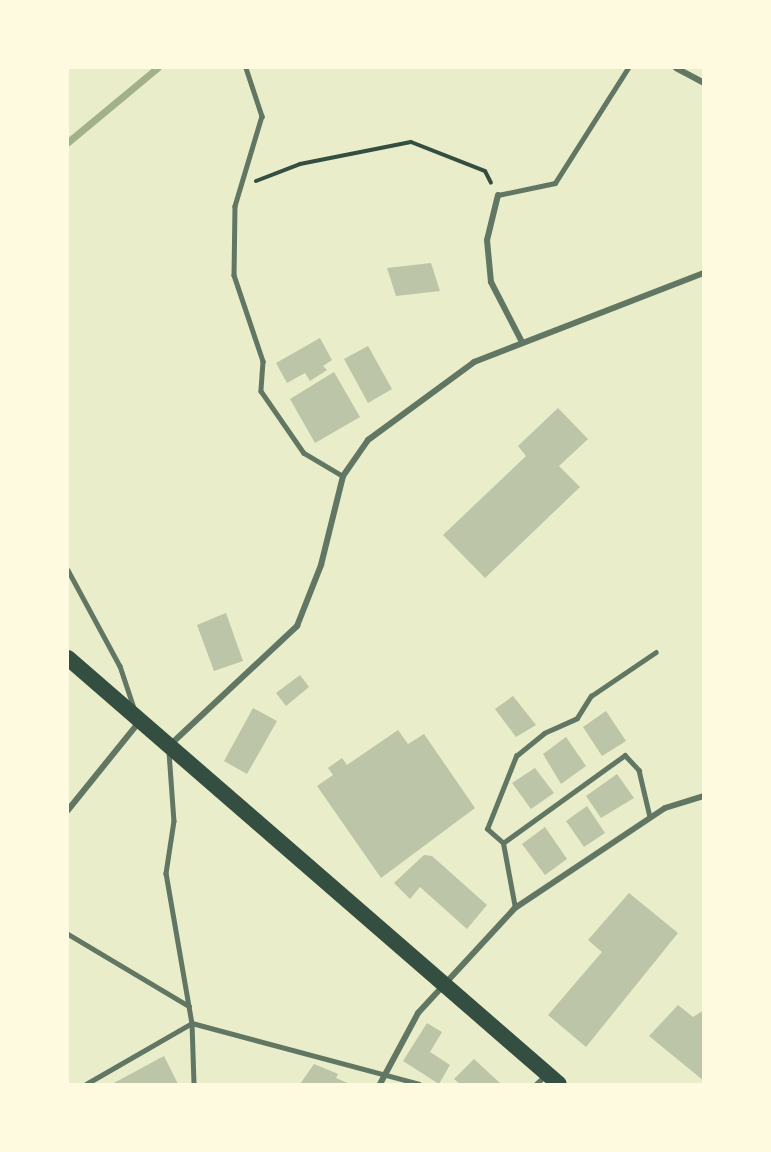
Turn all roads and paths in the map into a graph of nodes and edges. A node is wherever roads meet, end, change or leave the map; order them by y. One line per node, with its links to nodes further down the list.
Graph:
1 (246, 68): 5 (lane)
2 (628, 68): 6 (lane)
3 (676, 68): 4 (street)
4 (704, 82)
5 (244, 185): 6 (path); 9 (lane)
6 (498, 195): 8 (street)
7 (704, 273): 8 (street)
8 (522, 342): 9 (street)
9 (343, 476): 14 (street)
10 (68, 570): 13 (lane)
11 (656, 652): 18 (lane)
12 (68, 658): 13 (highway)
13 (139, 722): 14 (highway); 16 (street)
14 (168, 746): 21 (highway); 22 (lane)
15 (704, 795): 17 (street)
16 (68, 810)
17 (650, 817): 18 (lane); 19 (street)
18 (503, 843): 19 (lane)
19 (515, 908): 21 (street)
20 (68, 934): 22 (lane)
21 (445, 987): 24 (street); 25 (highway)
22 (189, 1006): 23 (lane)
23 (192, 1023): 24 (lane); 26 (lane); 27 (lane)
24 (383, 1071): 28 (street); 29 (lane)
25 (547, 1081)
26 (86, 1084)
27 (194, 1084)
28 (380, 1084)
29 (419, 1084)

